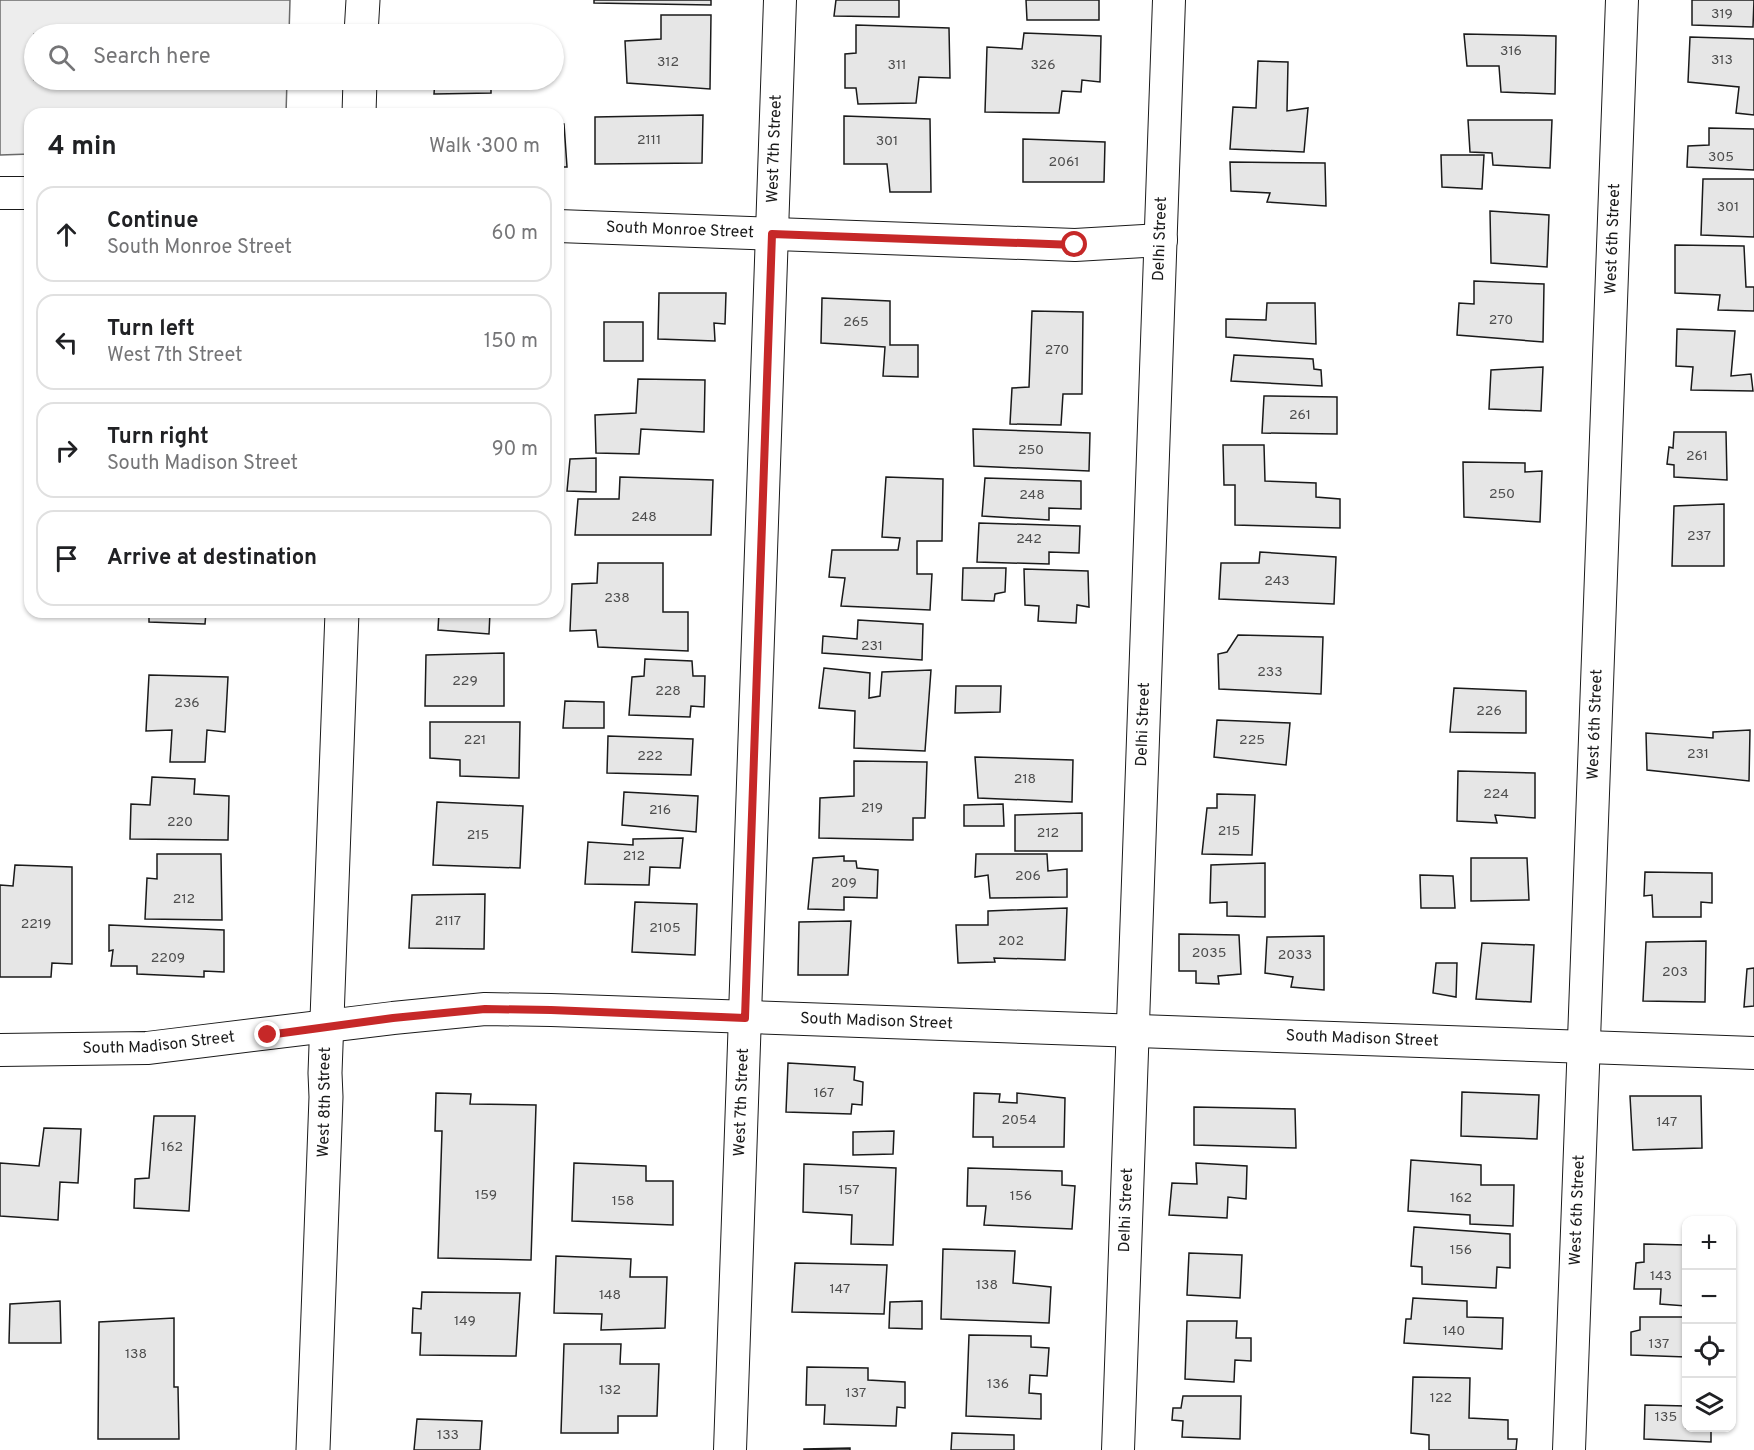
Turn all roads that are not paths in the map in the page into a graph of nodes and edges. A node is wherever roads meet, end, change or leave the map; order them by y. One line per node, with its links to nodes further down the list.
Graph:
1 (363, 0): 5 (street)
2 (780, 0): 11 (street, West 7th Street)
3 (1169, 0): 12 (street, Delhi Street)
4 (1622, 0): 17 (street, West 6th Street)
5 (362, 24)
6 (360, 90): 7 (street)
7 (359, 108)
8 (0, 193): 9 (street)
9 (24, 193)
10 (564, 226): 11 (street, South Monroe Street)
11 (772, 234): 12 (street, South Monroe Street); 14 (street, West 7th Street)
12 (1161, 240): 16 (street, Delhi Street)
13 (342, 618): 15 (street, West 8th Street)
14 (745, 1018): 15 (street, South Madison Street); 16 (street, South Madison Street); 21 (street, West 7th Street)
15 (327, 1028): 18 (street, South Madison Street); 20 (street, West 8th Street)
16 (1133, 1031): 17 (street, South Madison Street); 22 (street, Delhi Street)
17 (1584, 1047): 19 (street, South Madison Street); 23 (street, West 6th Street)
18 (0, 1050)
19 (1754, 1053)
20 (313, 1450)
21 (730, 1450)
22 (1118, 1450)
23 (1569, 1450)

